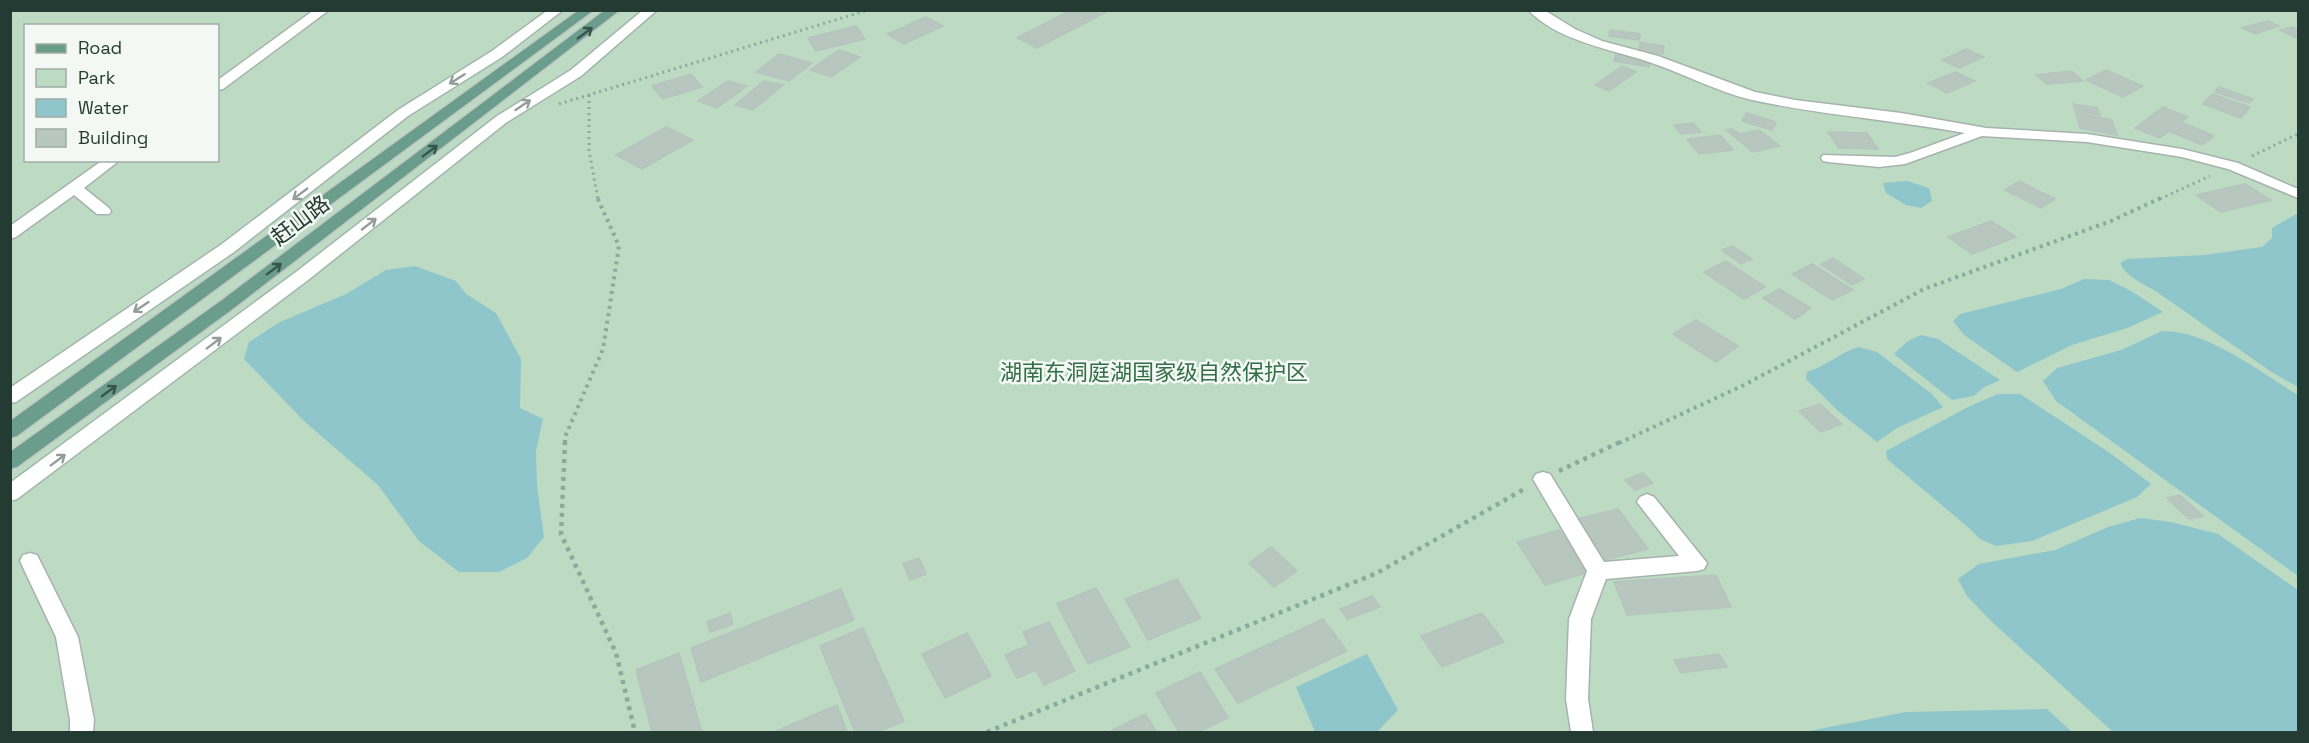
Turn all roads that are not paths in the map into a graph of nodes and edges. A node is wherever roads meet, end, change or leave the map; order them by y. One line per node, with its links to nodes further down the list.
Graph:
1 (323, 10): 7 (street)
2 (557, 10): 15 (street, one-way to 15)
3 (588, 10): 16 (main road, 赶山路)
4 (614, 10): 17 (main road, 赶山路, one-way to 4)
5 (651, 10): 19 (street, one-way to 5)
6 (1534, 10): 8 (street)
7 (219, 85)
8 (1986, 132): 9 (street); 12 (street)
9 (1828, 158)
10 (110, 162): 11 (street)
11 (75, 188): 13 (street); 14 (street)
12 (2298, 194)
13 (103, 211)
14 (10, 234)
15 (10, 397)
16 (10, 430)
17 (10, 462)
18 (1543, 479): 22 (street)
19 (10, 494)
20 (1647, 502): 22 (street)
21 (30, 561): 23 (street)
22 (1598, 571): 24 (street)
23 (82, 732)
24 (1582, 732)

